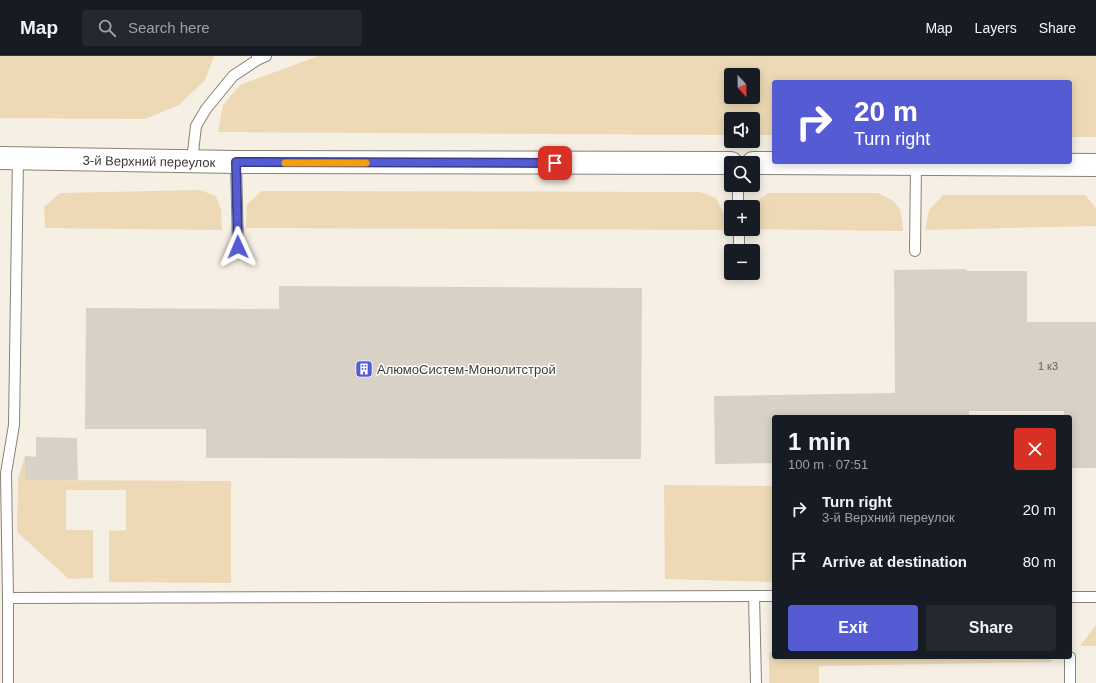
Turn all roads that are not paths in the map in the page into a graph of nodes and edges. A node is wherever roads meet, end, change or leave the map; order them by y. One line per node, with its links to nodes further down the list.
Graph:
1 (266, 56): 2 (lane)
2 (257, 58): 4 (lane)
3 (9, 158): 4 (street, 3-й Верхний переулок); 18 (lane)
4 (192, 161): 5 (street, 3-й Верхний переулок)
5 (236, 162): 6 (street, 3-й Верхний переулок); 12 (lane)
6 (724, 163)
7 (760, 163): 8 (street)
8 (772, 163)
9 (834, 164): 10 (street)
10 (916, 165): 11 (street); 13 (lane)
11 (1096, 165)
12 (238, 247)
13 (915, 251)
14 (754, 596): 15 (lane); 18 (lane); 21 (lane)
15 (772, 596)
16 (1072, 597): 17 (lane)
17 (1096, 597)
18 (8, 598): 20 (lane)
19 (1070, 659): 22 (lane)
20 (8, 683)
21 (756, 683)
22 (1070, 683)

